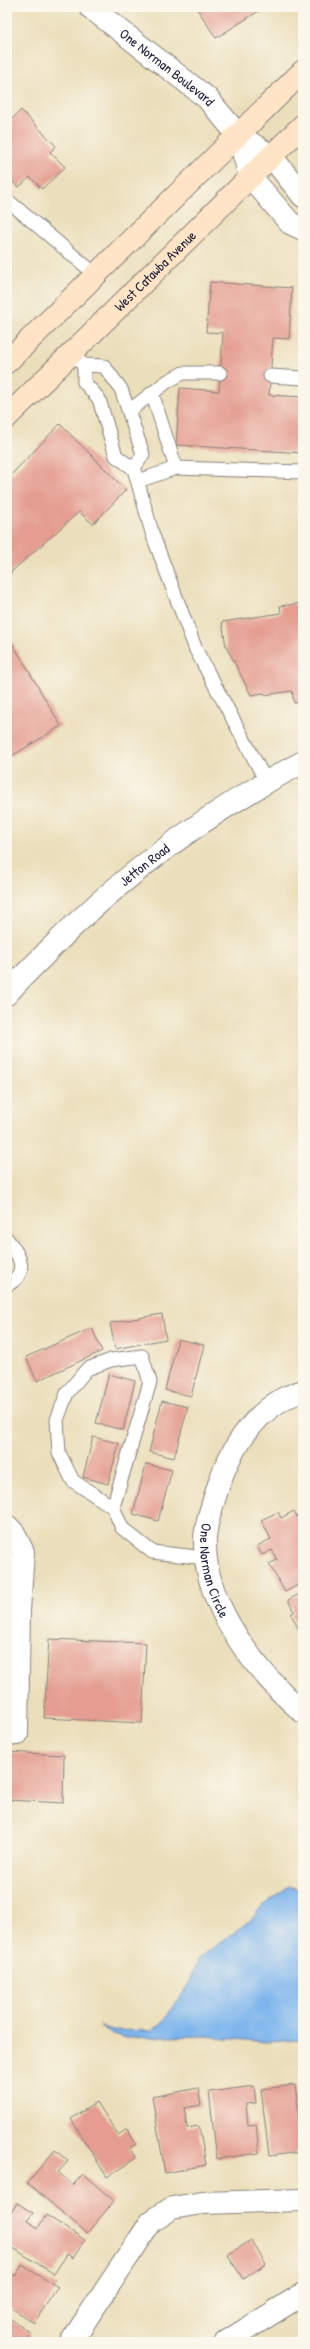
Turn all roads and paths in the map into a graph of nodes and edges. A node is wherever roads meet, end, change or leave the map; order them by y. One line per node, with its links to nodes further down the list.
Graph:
1 (90, 7): 4 (street, One Norman Boulevard)
2 (303, 71): 4 (main road)
3 (303, 125): 5 (main road, West Catawba Avenue)
4 (238, 134): 5 (street, One Norman Boulevard); 6 (street, One Norman Boulevard); 10 (main road)
5 (271, 156): 6 (main road, West Catawba Avenue); 7 (street, One Norman Boulevard)
6 (250, 176): 9 (street, One Norman Boulevard); 11 (main road, West Catawba Avenue)
7 (303, 196)
8 (7, 200): 10 (lane)
9 (303, 229)
10 (95, 274): 12 (main road)
11 (77, 359): 17 (lane); 18 (main road, West Catawba Avenue); 21 (lane)
12 (7, 362)
13 (220, 373): 16 (lane)
14 (270, 376): 15 (lane)
15 (303, 378)
16 (152, 393): 17 (lane); 19 (lane)
17 (128, 411): 21 (lane)
18 (7, 417)
19 (176, 468): 20 (lane); 21 (lane)
20 (303, 472)
21 (136, 475): 23 (lane)
22 (303, 762): 23 (street, Jetton Road)
23 (267, 783): 24 (street, Jetton Road)
24 (7, 994)
25 (7, 1239): 26 (lane)
26 (7, 1285)
27 (303, 1391): 30 (street, One Norman Circle)
28 (113, 1507): 28 (lane); 30 (lane)
29 (7, 1526): 32 (street)
30 (206, 1558): 31 (street, One Norman Circle)
31 (303, 1712)
32 (12, 1733)
33 (303, 2200): 35 (street)
34 (303, 2294): 36 (street)
35 (72, 2342)
36 (226, 2342)

